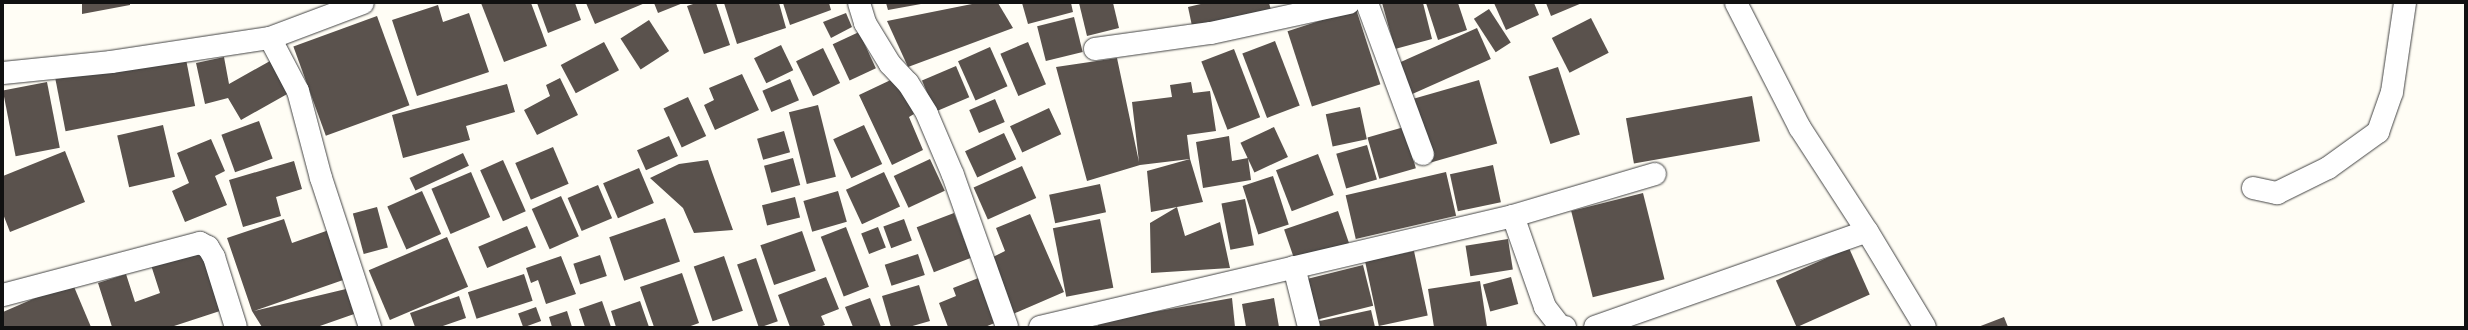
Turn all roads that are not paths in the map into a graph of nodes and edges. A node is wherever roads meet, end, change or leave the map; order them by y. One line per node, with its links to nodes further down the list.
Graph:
1 (363, 3): 7 (street)
2 (859, 3): 19 (street)
3 (1349, 3): 8 (street)
4 (1367, 3): 10 (street)
5 (1736, 3): 14 (street)
6 (2405, 3): 12 (street)
7 (270, 38): 9 (street); 18 (street)
8 (1095, 49)
9 (3, 72)
10 (1423, 154)
11 (1655, 174): 13 (street)
12 (2253, 188)
13 (1513, 216): 15 (street); 22 (street)
14 (1867, 231): 23 (street); 24 (street)
15 (1294, 267): 20 (street); 21 (street)
16 (3, 295): 17 (street)
17 (236, 327)
18 (370, 327)
19 (1007, 327)
20 (1040, 327)
21 (1309, 327)
22 (1565, 327)
23 (1595, 327)
24 (1925, 327)

